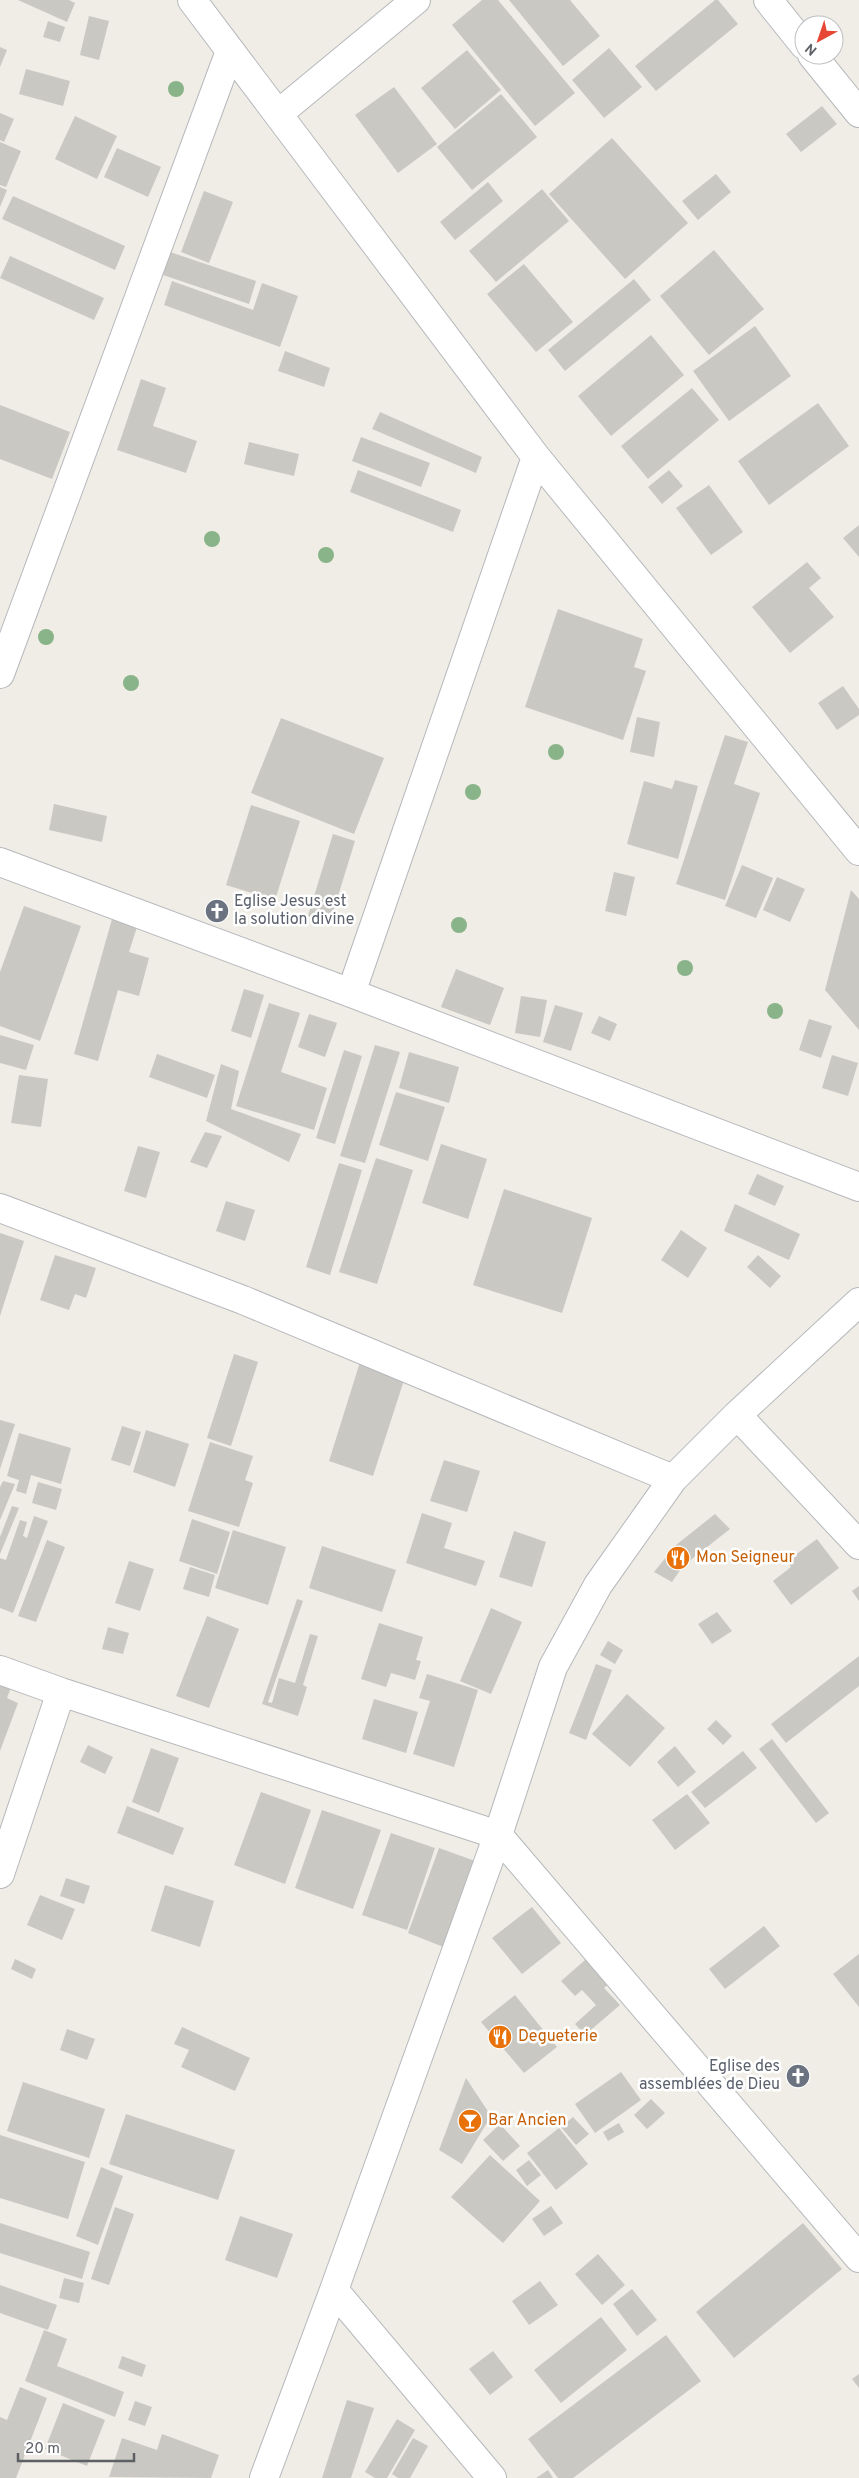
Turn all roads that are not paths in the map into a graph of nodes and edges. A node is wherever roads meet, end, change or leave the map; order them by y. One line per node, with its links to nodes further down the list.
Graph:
1 (192, 0): 5 (street)
2 (416, 0): 8 (street)
3 (768, 0): 4 (street)
4 (794, 32)
5 (230, 51): 8 (street); 10 (street)
6 (820, 65): 7 (street)
7 (859, 113)
8 (278, 114): 9 (street)
9 (536, 457): 11 (street); 13 (street)
10 (0, 674)
11 (859, 851)
12 (0, 862): 13 (street)
13 (351, 993): 14 (street)
14 (859, 1187)
15 (0, 1208): 18 (street)
16 (859, 1302): 17 (street)
17 (737, 1415): 18 (street); 19 (street)
18 (673, 1479): 22 (street)
19 (859, 1545)
20 (0, 1670): 21 (street)
21 (62, 1692): 22 (street); 23 (street)
22 (498, 1835): 24 (street); 25 (street)
23 (0, 1874)
24 (859, 2258)
25 (334, 2290): 26 (street); 27 (street)
26 (264, 2478)
27 (492, 2478)

